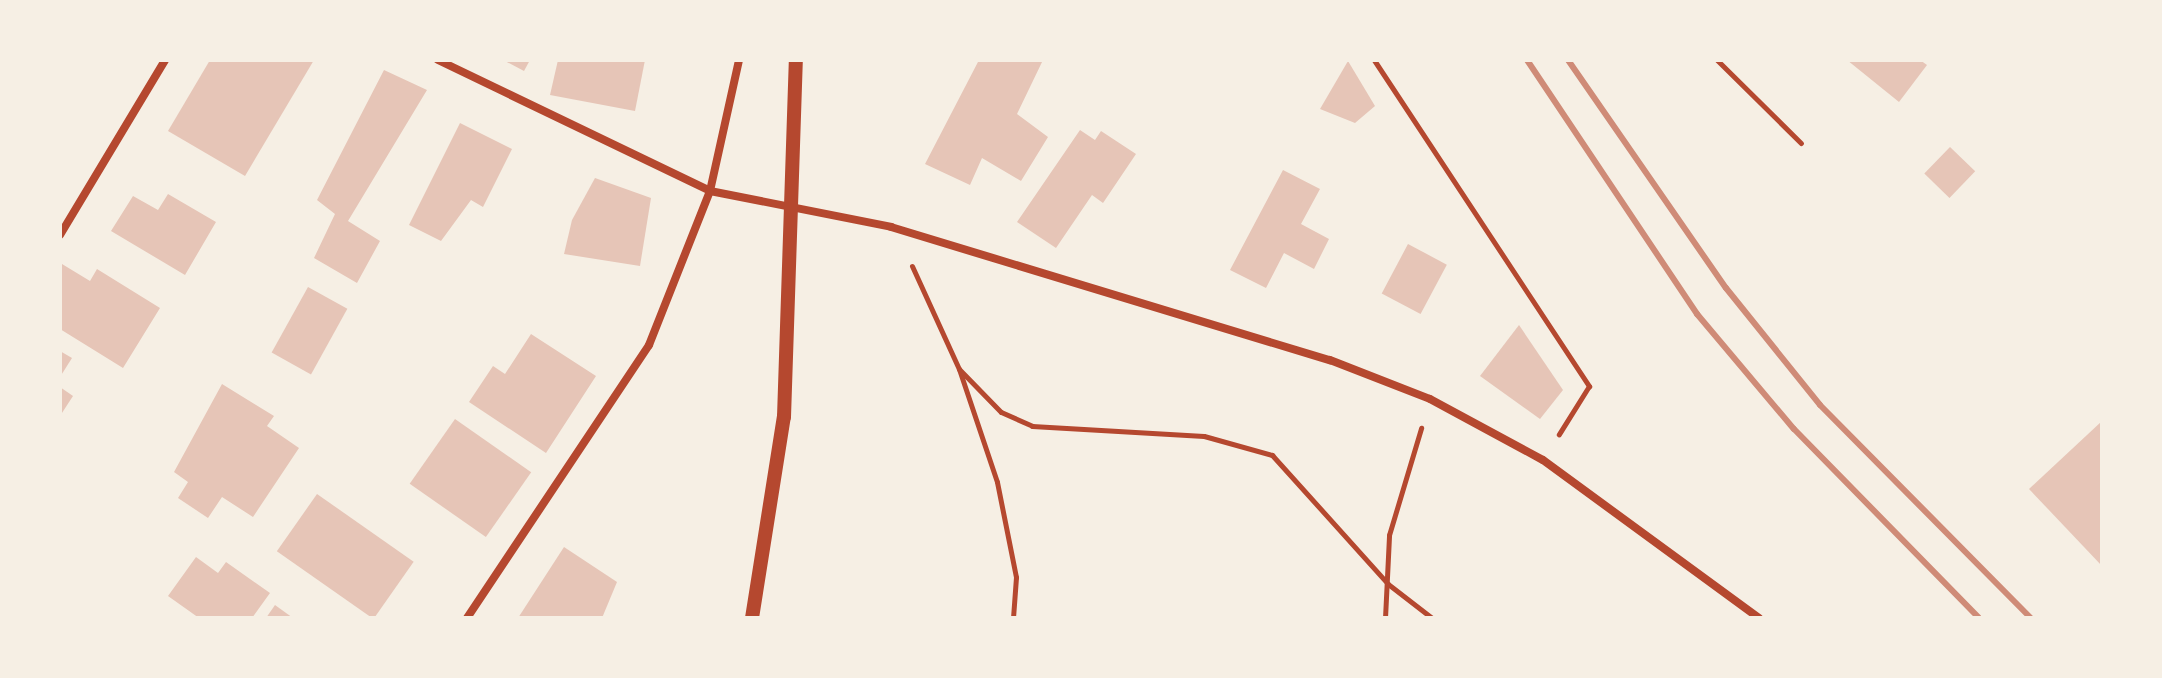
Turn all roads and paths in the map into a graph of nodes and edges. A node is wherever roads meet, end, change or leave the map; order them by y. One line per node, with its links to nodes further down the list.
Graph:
1 (165, 60): 11 (street)
2 (438, 60): 8 (street)
3 (739, 60): 8 (street)
4 (796, 60): 9 (street)
5 (1374, 60): 14 (path)
6 (1717, 60): 7 (path)
7 (1801, 143)
8 (710, 191): 9 (street); 16 (street)
9 (793, 205): 10 (street); 17 (street)
10 (891, 227): 12 (path); 13 (street)
11 (60, 235)
12 (959, 369): 15 (path); 18 (path)
13 (1430, 399): 14 (street); 15 (path)
14 (1543, 460): 21 (street)
15 (1388, 584): 19 (path); 20 (path)
16 (467, 618)
17 (752, 618)
18 (1013, 618)
19 (1385, 618)
20 (1432, 618)
21 (1759, 618)

